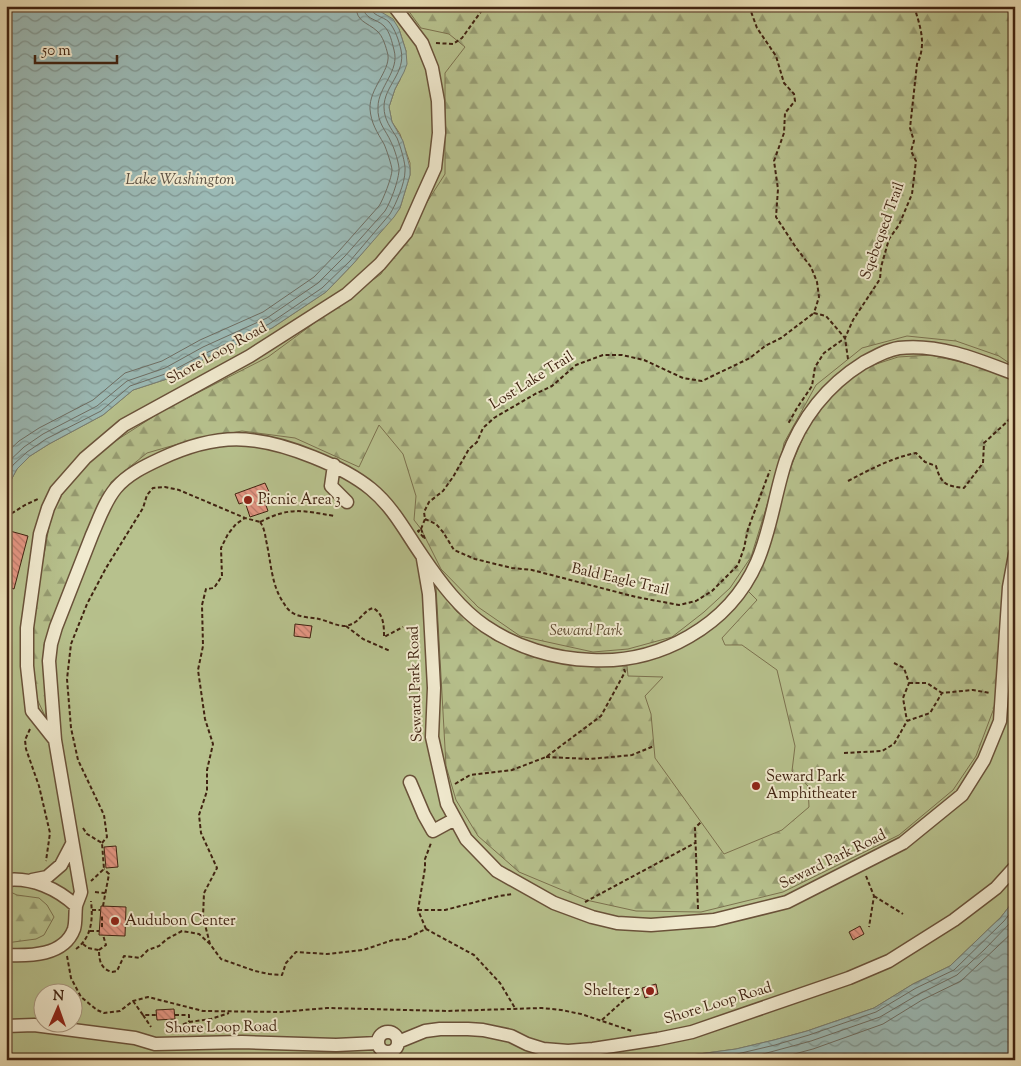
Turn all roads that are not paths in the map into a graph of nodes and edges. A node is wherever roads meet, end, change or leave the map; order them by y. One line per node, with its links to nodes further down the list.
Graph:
1 (394, 6): 7 (street, Shore Loop Road)
2 (1015, 374): 6 (street, Seward Park Road)
3 (334, 465): 4 (street); 6 (street, Seward Park Road); 7 (street, Seward Park Road)
4 (347, 502)
5 (1015, 554): 9 (street, Seward Park Road)
6 (422, 556): 9 (street, Seward Park Road)
7 (54, 740): 10 (street, Seward Park Road)
8 (410, 782): 9 (street)
9 (456, 819)
10 (72, 844): 13 (street); 14 (street, Seward Park Road)
11 (1015, 867): 16 (street, Shore Loop Road)
12 (6, 880): 13 (street)
13 (27, 880): 14 (street)
14 (76, 906): 15 (street, Seward Park Road)
15 (6, 954)
16 (6, 1026)

